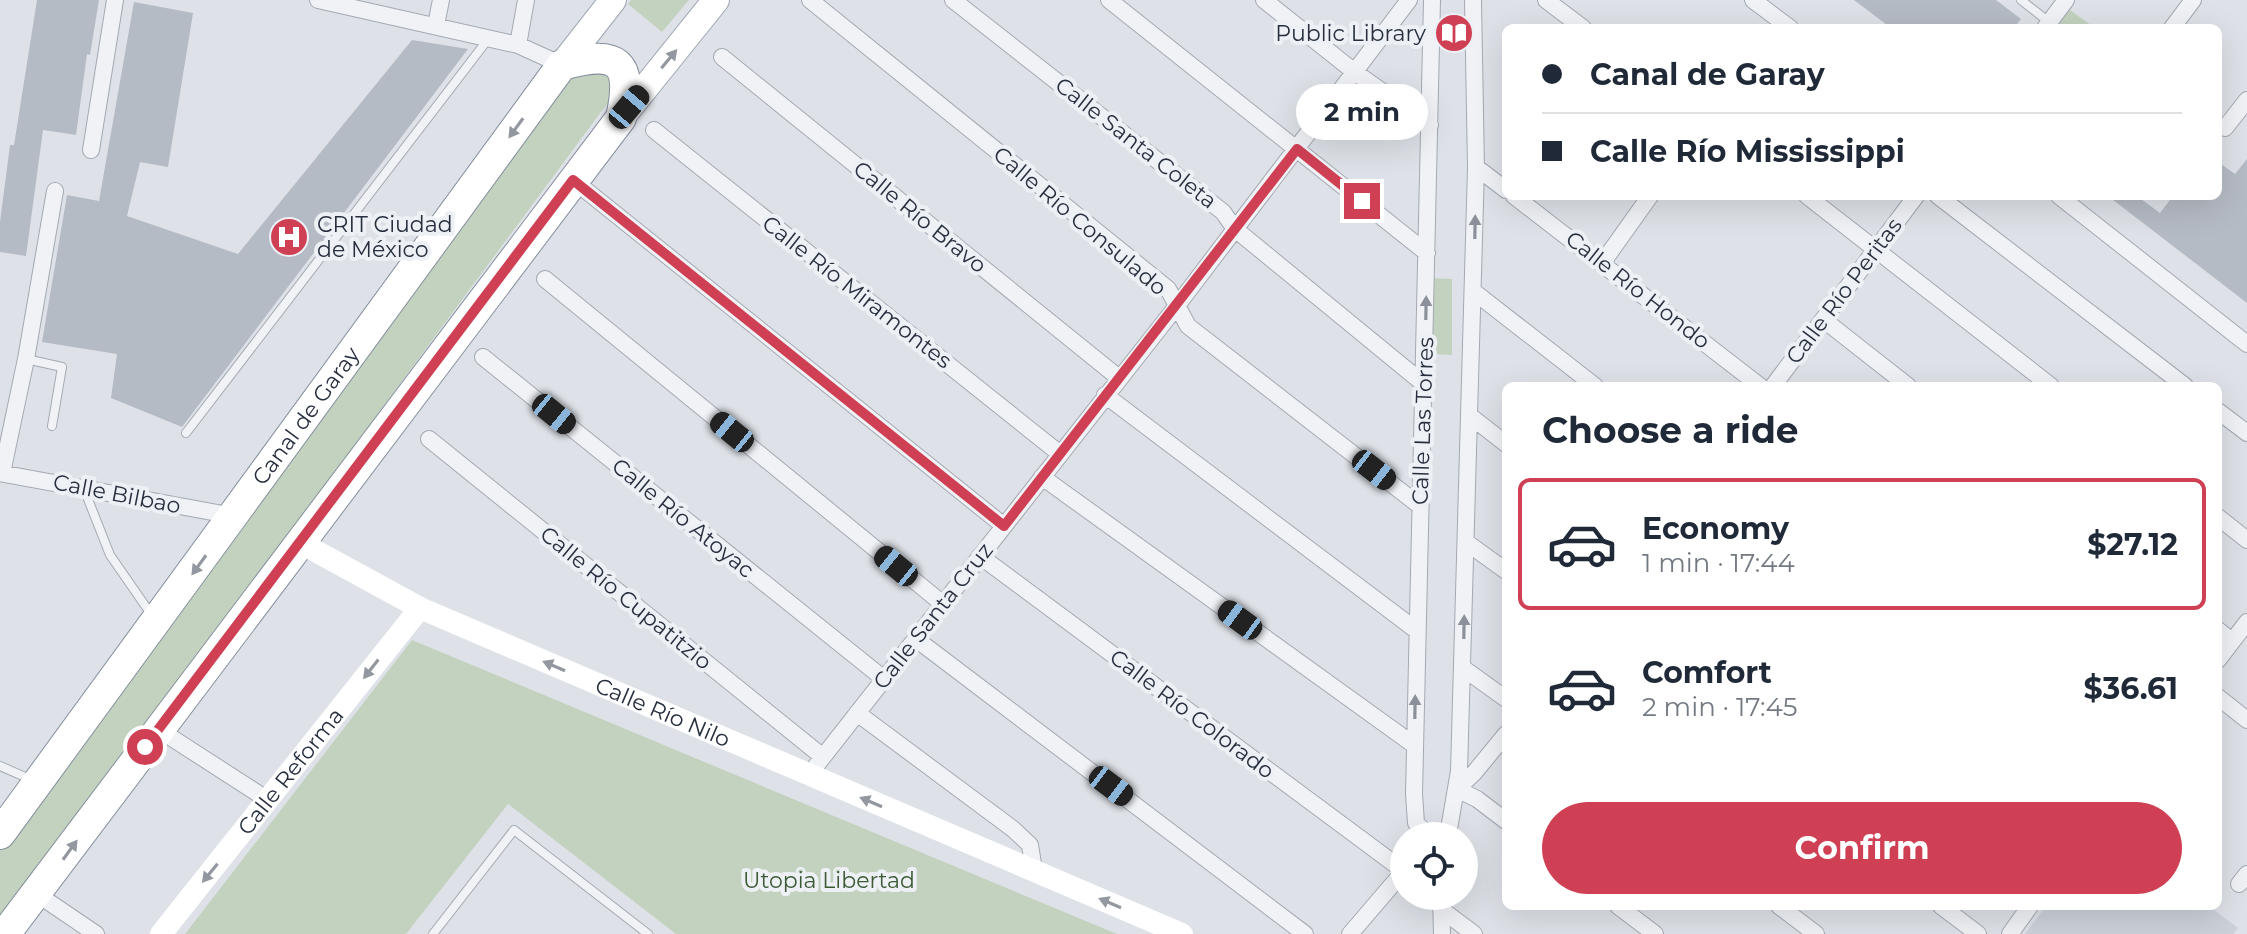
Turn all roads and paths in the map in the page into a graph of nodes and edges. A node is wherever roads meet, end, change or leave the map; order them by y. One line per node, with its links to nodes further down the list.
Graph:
1 (115, 0): 37 (street)
2 (318, 0): 19 (street)
3 (441, 0): 25 (street)
4 (526, 0): 27 (street)
5 (613, 0): 29 (main road, Canal de Garay)
6 (716, 0): 32 (main road, one-way to 6)
7 (810, 0): 54 (street, Calle Río Consulado)
8 (953, 0): 48 (street, Calle Santa Coleta)
9 (1109, 0): 36 (street)
10 (1264, 0): 30 (street)
11 (1409, 0): 30 (street, Calle Santa Cruz)
12 (1432, 0): 33 (street, Calle Las Torres)
13 (1473, 0): 38 (street, Calle Las Torres)
14 (1546, 0): 20 (street)
15 (1753, 0): 21 (street)
16 (2021, 0): 22 (lane)
17 (2066, 0): 23 (street)
18 (2193, 0): 24 (street)
19 (356, 4): 25 (street)
20 (1578, 24)
21 (1785, 24)
22 (2046, 24)
23 (2048, 24)
24 (2175, 24)
25 (436, 25): 26 (street)
26 (489, 38): 27 (street); 71 (lane)
27 (518, 45): 29 (street)
28 (722, 57): 59 (street, Calle Río Bravo)
29 (562, 65): 32 (highway); 80 (highway, Canal de Garay, one-way to 80)
30 (1356, 73): 33 (street); 36 (street, Calle Santa Cruz)
31 (2247, 100): 34 (street)
32 (621, 118): 39 (highway)
33 (1430, 125): 50 (street, Calle Las Torres)
34 (2225, 128)
35 (654, 130): 75 (street, Calle Río Miramontes)
36 (1297, 149): 48 (street, Calle Santa Cruz); 50 (street)
37 (91, 150)
38 (1476, 167): 40 (street); 53 (street, Calle Las Torres, one-way to 38)
39 (573, 180): 82 (street); 84 (highway)
40 (1502, 187)
41 (55, 191): 58 (street)
42 (1524, 200): 51 (street, Calle Río Hondo)
43 (1647, 200): 51 (street)
44 (1812, 200): 49 (street)
45 (1913, 200): 49 (street, Calle Río Peritas)
46 (1943, 200): 65 (street)
47 (2064, 200): 56 (street)
48 (1235, 229): 54 (street, Calle Santa Cruz); 66 (street, Calle Santa Coleta)
49 (1876, 248): 55 (street, Calle Río Peritas); 64 (street)
50 (1427, 253): 66 (street, Calle Las Torres, one-way to 50)
51 (1603, 262): 61 (street, Calle Río Hondo)
52 (545, 279): 88 (street)
53 (1473, 291): 60 (street); 69 (street, Calle Las Torres)
54 (1176, 307): 59 (street, Calle Santa Cruz); 79 (street, Calle Río Consulado)
55 (1824, 320): 62 (street, Calle Río Peritas); 63 (street)
56 (2247, 344)
57 (483, 357): 98 (street, Calle Río Atoyac)
58 (26, 359): 70 (lane); 76 (street)
59 (1119, 378): 67 (street, Calle Santa Cruz)
60 (1590, 382)
61 (1755, 382)
62 (1776, 382)
63 (1903, 382)
64 (2046, 382)
65 (2180, 382)
66 (1424, 384): 79 (street, Calle Las Torres)
67 (1105, 395): 75 (street, Calle Santa Cruz); 92 (street)
68 (2222, 414): 72 (street)
69 (1469, 415): 74 (street); 85 (street, Calle Las Torres)
70 (52, 426)
71 (186, 433)
72 (2247, 433)
73 (429, 439): 106 (street, Calle Río Cupatitzio)
74 (1502, 441)
75 (1059, 453): 77 (street, Calle Santa Cruz)
76 (1, 473): 78 (street, Calle Bilbao)
77 (1042, 477): 82 (street, Calle Santa Cruz); 105 (street)
78 (84, 488): 80 (street, Calle Bilbao); 90 (lane)
79 (1420, 506): 92 (street, Calle Las Torres)
80 (234, 516): 90 (highway, Canal de Garay, one-way to 90)
81 (2222, 520): 83 (street)
82 (1004, 526): 86 (street, Calle Santa Cruz)
83 (2247, 540)
84 (299, 542): 89 (street, Calle Río Nilo); 103 (highway)
85 (1466, 542): 87 (street); 97 (street, Calle Las Torres, one-way to 85)
86 (980, 556): 88 (street, Calle Santa Cruz); 116 (street, Calle Río Colorado)
87 (1502, 568)
88 (943, 604): 94 (street, Calle Santa Cruz)
89 (420, 608): 108 (street, Calle Río Nilo, one-way to 89); 111 (street, Calle Reforma, one-way to 111)
90 (158, 621): 109 (highway, Canal de Garay)
91 (2247, 622): 95 (street)
92 (1416, 630): 105 (street, Calle Las Torres, one-way to 92)
93 (2222, 633): 95 (street)
94 (916, 639): 98 (street, Calle Santa Cruz); 132 (street)
95 (2232, 641): 96 (street)
96 (2222, 655)
97 (1463, 668): 99 (street); 110 (street, Calle Las Torres)
98 (884, 679): 101 (street, Calle Santa Cruz)
99 (1502, 696)
100 (2222, 700): 102 (street)
101 (857, 713): 106 (street, Calle Santa Cruz); 117 (street)
102 (2247, 720)
103 (158, 729): 111 (street); 119 (highway, one-way to 103)
104 (1502, 739): 110 (street)
105 (1414, 745): 113 (street, Calle Las Torres)
106 (823, 757): 108 (street, Calle Santa Cruz)
107 (0, 766): 109 (lane)
108 (808, 776): 117 (street, Calle Río Nilo, one-way to 108)
109 (38, 783): 115 (highway, Canal de Garay)
110 (1457, 789): 112 (street); 114 (street)
111 (268, 800): 128 (street, Calle Reforma, one-way to 128)
112 (1502, 818)
113 (1416, 822)
114 (1450, 822)
115 (1, 831)
116 (1390, 861)
117 (1034, 870): 131 (street, Calle Río Nilo, one-way to 117)
118 (1390, 887): 133 (street)
119 (37, 894): 126 (highway); 127 (street)
120 (1441, 910): 134 (street)
121 (1448, 910): 135 (street)
122 (1623, 910): 136 (street)
123 (1784, 910): 137 (street)
124 (1946, 910): 138 (street)
125 (2027, 910): 139 (street)
126 (5, 934)
127 (96, 934)
128 (161, 934)
129 (433, 934): 130 (lane)
130 (648, 934)
131 (1182, 934)
132 (1305, 934)
133 (1350, 934)
134 (1442, 934)
135 (1474, 934)
136 (1655, 934)
137 (1816, 934)
138 (1978, 934)
139 (2010, 934)

